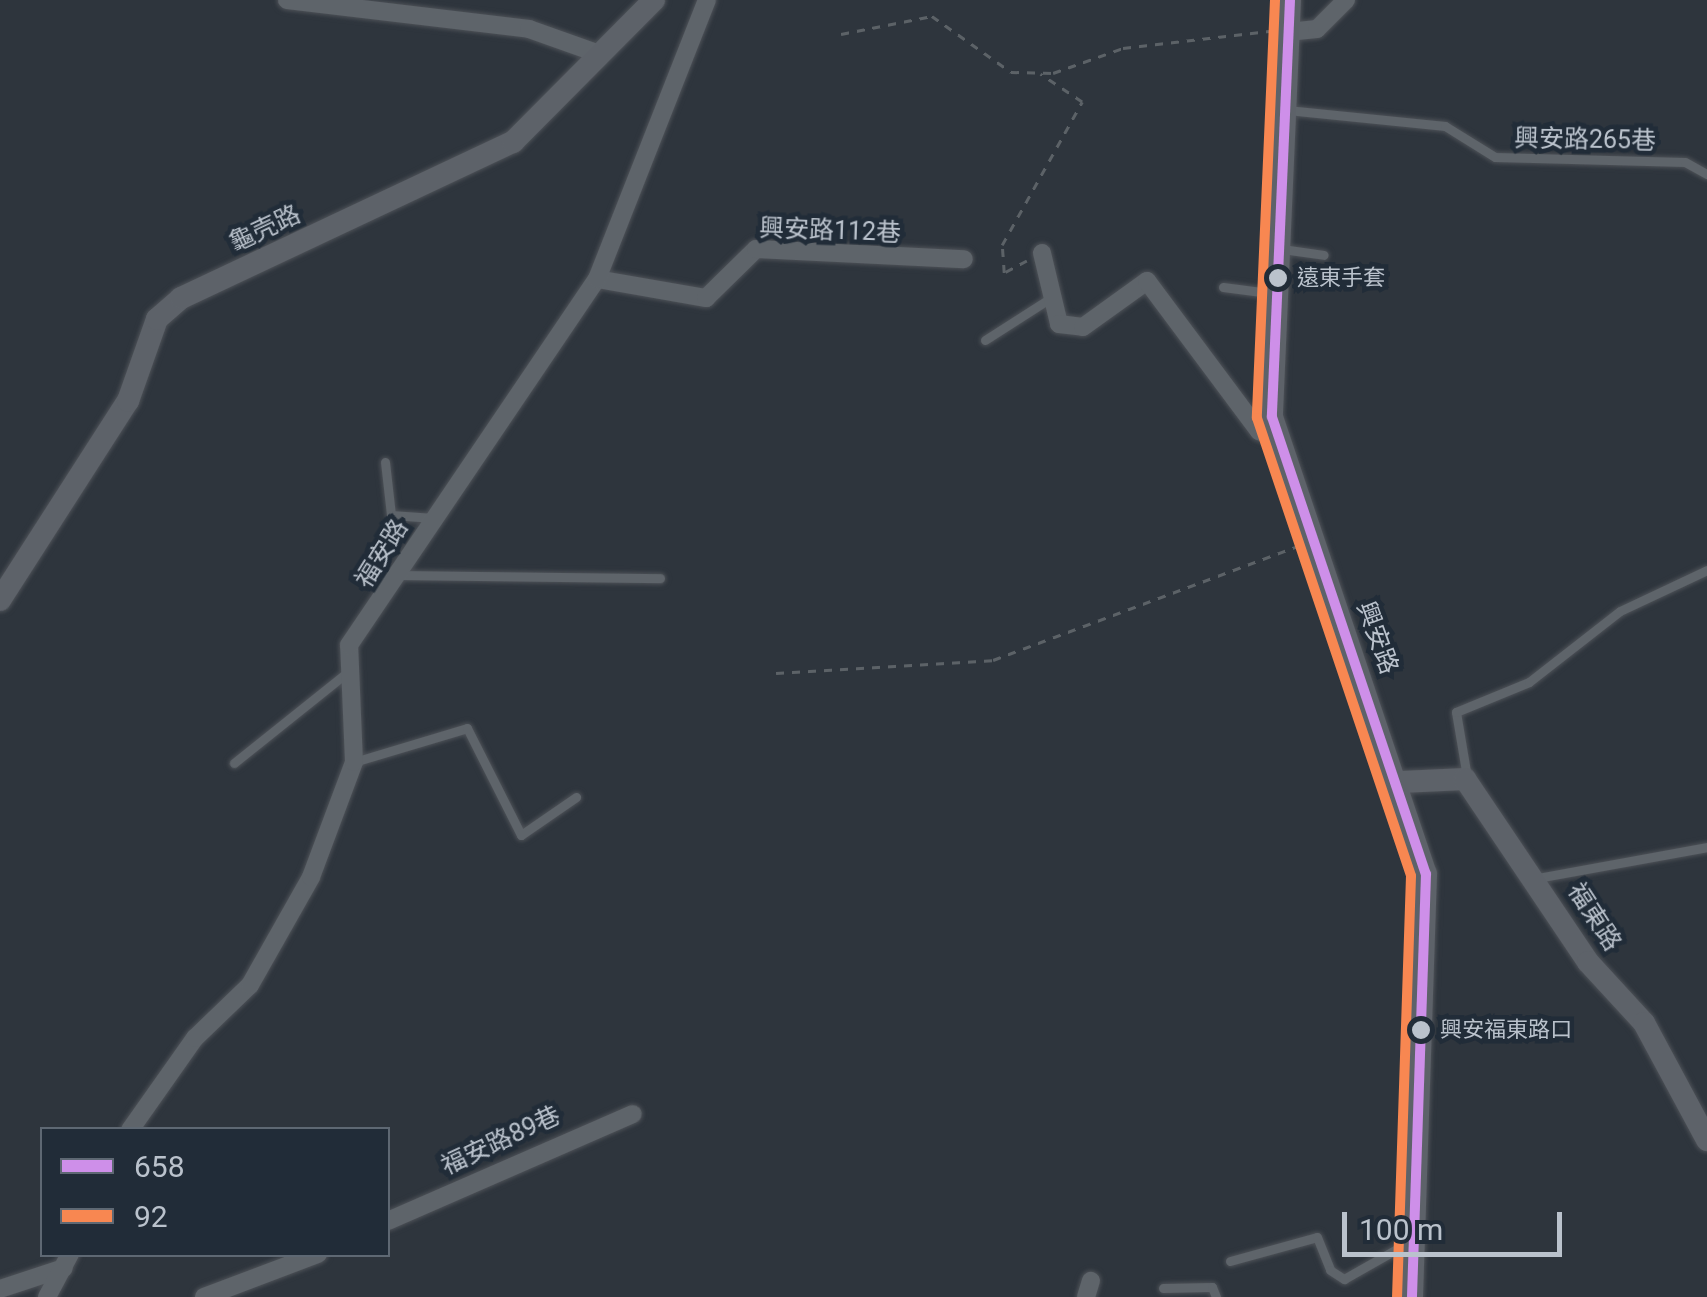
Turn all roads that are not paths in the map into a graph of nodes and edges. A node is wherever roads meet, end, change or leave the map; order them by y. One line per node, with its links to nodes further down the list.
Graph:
1 (287, 0): 7 (street)
2 (654, 0): 7 (street, 龜壳路)
3 (707, 0): 14 (street, 福安路)
4 (1290, 0): 6 (street, 興安路)
5 (1346, 0): 6 (street)
6 (1288, 32): 8 (street, 興安路)
7 (602, 55): 25 (street, 龜壳路)
8 (1288, 110): 9 (lane, 興安路265巷); 10 (street, 興安路)
9 (1707, 174)
10 (1282, 249): 12 (lane); 16 (street, 興安路)
11 (1042, 253): 17 (street)
12 (1324, 255)
13 (964, 260): 14 (street, 興安路112巷)
14 (597, 279): 21 (street, 福安路)
15 (1223, 287): 16 (lane)
16 (1279, 294): 19 (street, 興安路)
17 (1049, 299): 18 (lane); 19 (street)
18 (985, 340)
19 (1277, 438): 30 (street, 興安路)
20 (384, 462): 21 (lane)
21 (434, 518): 23 (street, 福安路)
22 (1707, 570): 29 (lane)
23 (400, 575): 24 (lane); 26 (street, 福安路)
24 (660, 578)
25 (0, 600)
26 (345, 674): 27 (lane); 28 (street, 福安路)
27 (234, 762)
28 (354, 762): 31 (lane); 35 (street, 福安路)
29 (1465, 779): 30 (street); 33 (street, 福東路)
30 (1402, 782): 38 (street, 興安路)
31 (576, 797)
32 (1707, 847): 33 (lane)
33 (1537, 878): 36 (street, 福東路)
34 (633, 1114): 37 (street, 福安路89巷)
35 (132, 1127)
36 (1707, 1140)
37 (390, 1220)
38 (1416, 1239): 41 (lane); 47 (street, 興安路)
39 (310, 1257): 45 (street)
40 (67, 1261): 43 (street); 44 (street)
41 (1230, 1262)
42 (1163, 1288): 46 (lane)
43 (0, 1289)
44 (47, 1297)
45 (204, 1297)
46 (1216, 1297)
47 (1412, 1297)

